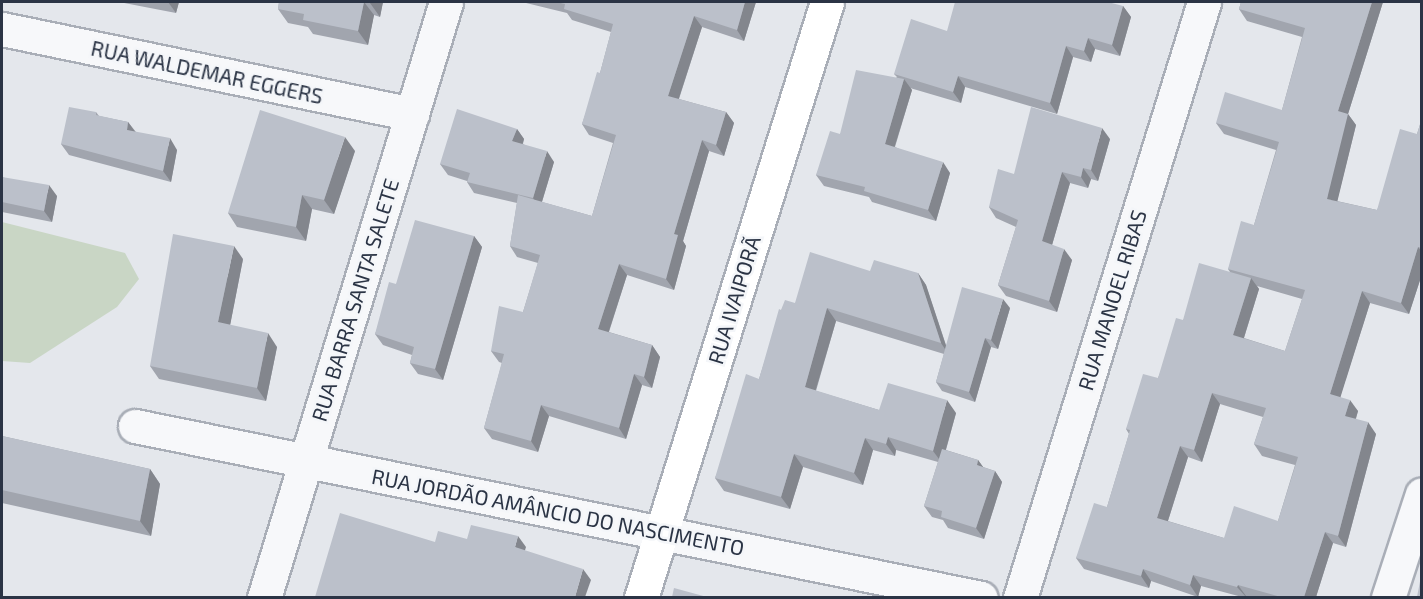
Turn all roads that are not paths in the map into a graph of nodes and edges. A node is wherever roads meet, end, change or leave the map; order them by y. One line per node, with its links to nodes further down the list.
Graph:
1 (446, 2): 5 (street, RUA BARRA SANTA SALETE)
2 (827, 2): 9 (street, RUA IVAIPORÃ)
3 (1204, 2): 13 (street, RUA MANOEL RIBAS)
4 (2, 29): 5 (street, RUA WALDEMAR EGGERS)
5 (412, 114): 7 (street, RUA BARRA SANTA SALETE)
6 (135, 426): 7 (street, RUA JORDÃO AMÂNCIO DO NASCIMENTO)
7 (306, 461): 9 (street, RUA JORDÃO AMÂNCIO DO NASCIMENTO); 10 (street, RUA BARRA SANTA SALETE)
8 (1422, 494): 14 (street)
9 (661, 533): 11 (street, RUA IVAIPORÃ); 12 (street, RUA JORDÃO AMÂNCIO DO NASCIMENTO)
10 (264, 597)
11 (641, 597)
12 (981, 597)
13 (1020, 597)
14 (1388, 597)

